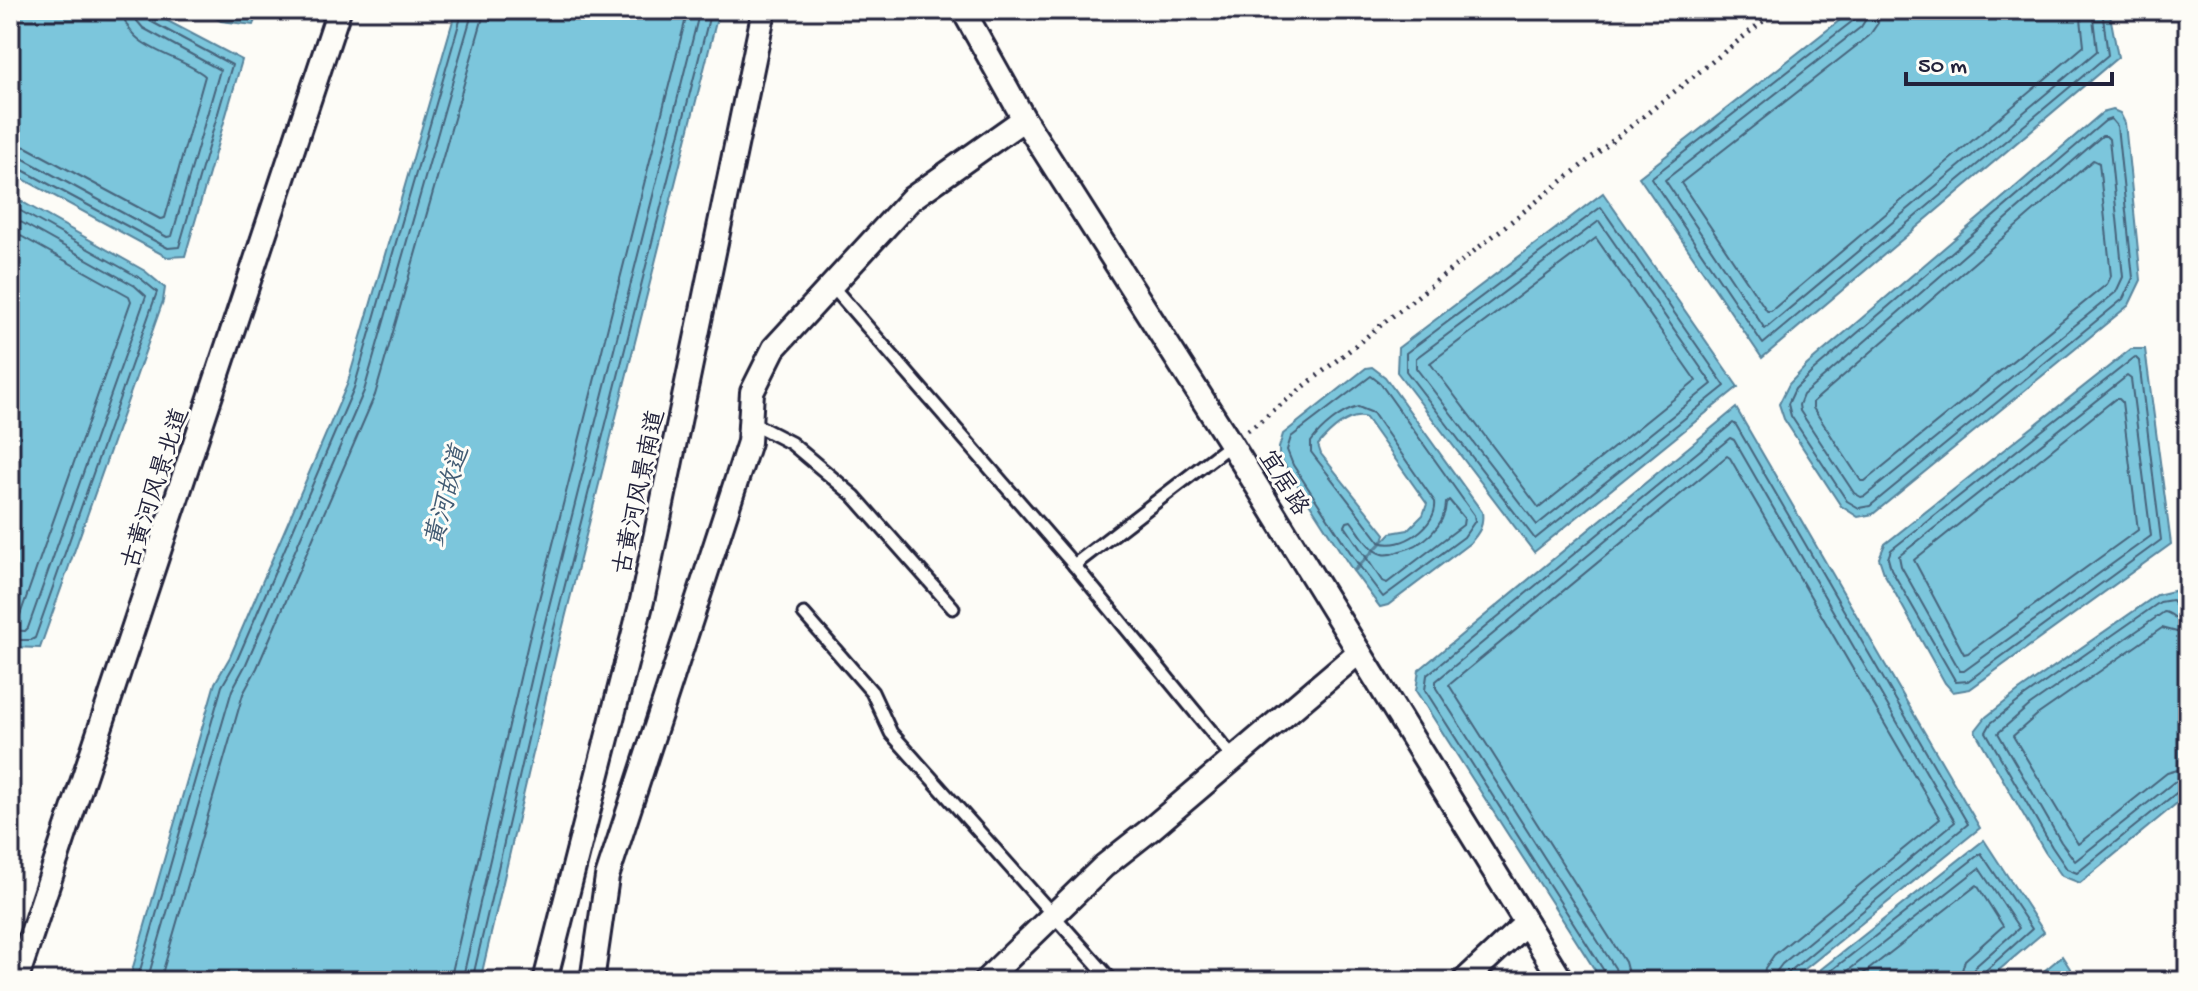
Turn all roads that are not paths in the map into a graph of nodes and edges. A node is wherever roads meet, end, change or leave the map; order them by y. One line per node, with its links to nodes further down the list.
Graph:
1 (339, 10): 15 (street, 古黄河风景北道)
2 (764, 10): 16 (street, 古黄河风景南道)
3 (963, 10): 4 (street, 宜居路)
4 (1024, 119): 5 (street); 7 (street, 宜居路)
5 (831, 285): 6 (street); 8 (lane)
6 (750, 422): 9 (lane); 17 (street)
7 (1231, 444): 8 (lane); 11 (street, 宜居路)
8 (1074, 565): 12 (lane)
9 (953, 608)
10 (804, 614): 13 (lane)
11 (1359, 652): 12 (street); 14 (street, 宜居路)
12 (1234, 759): 13 (street)
13 (1053, 915): 18 (street); 19 (lane)
14 (1526, 923): 20 (street); 21 (street, 宜居路)
15 (16, 981)
16 (545, 981)
17 (592, 981)
18 (985, 981)
19 (1112, 981)
20 (1464, 981)
21 (1562, 981)

